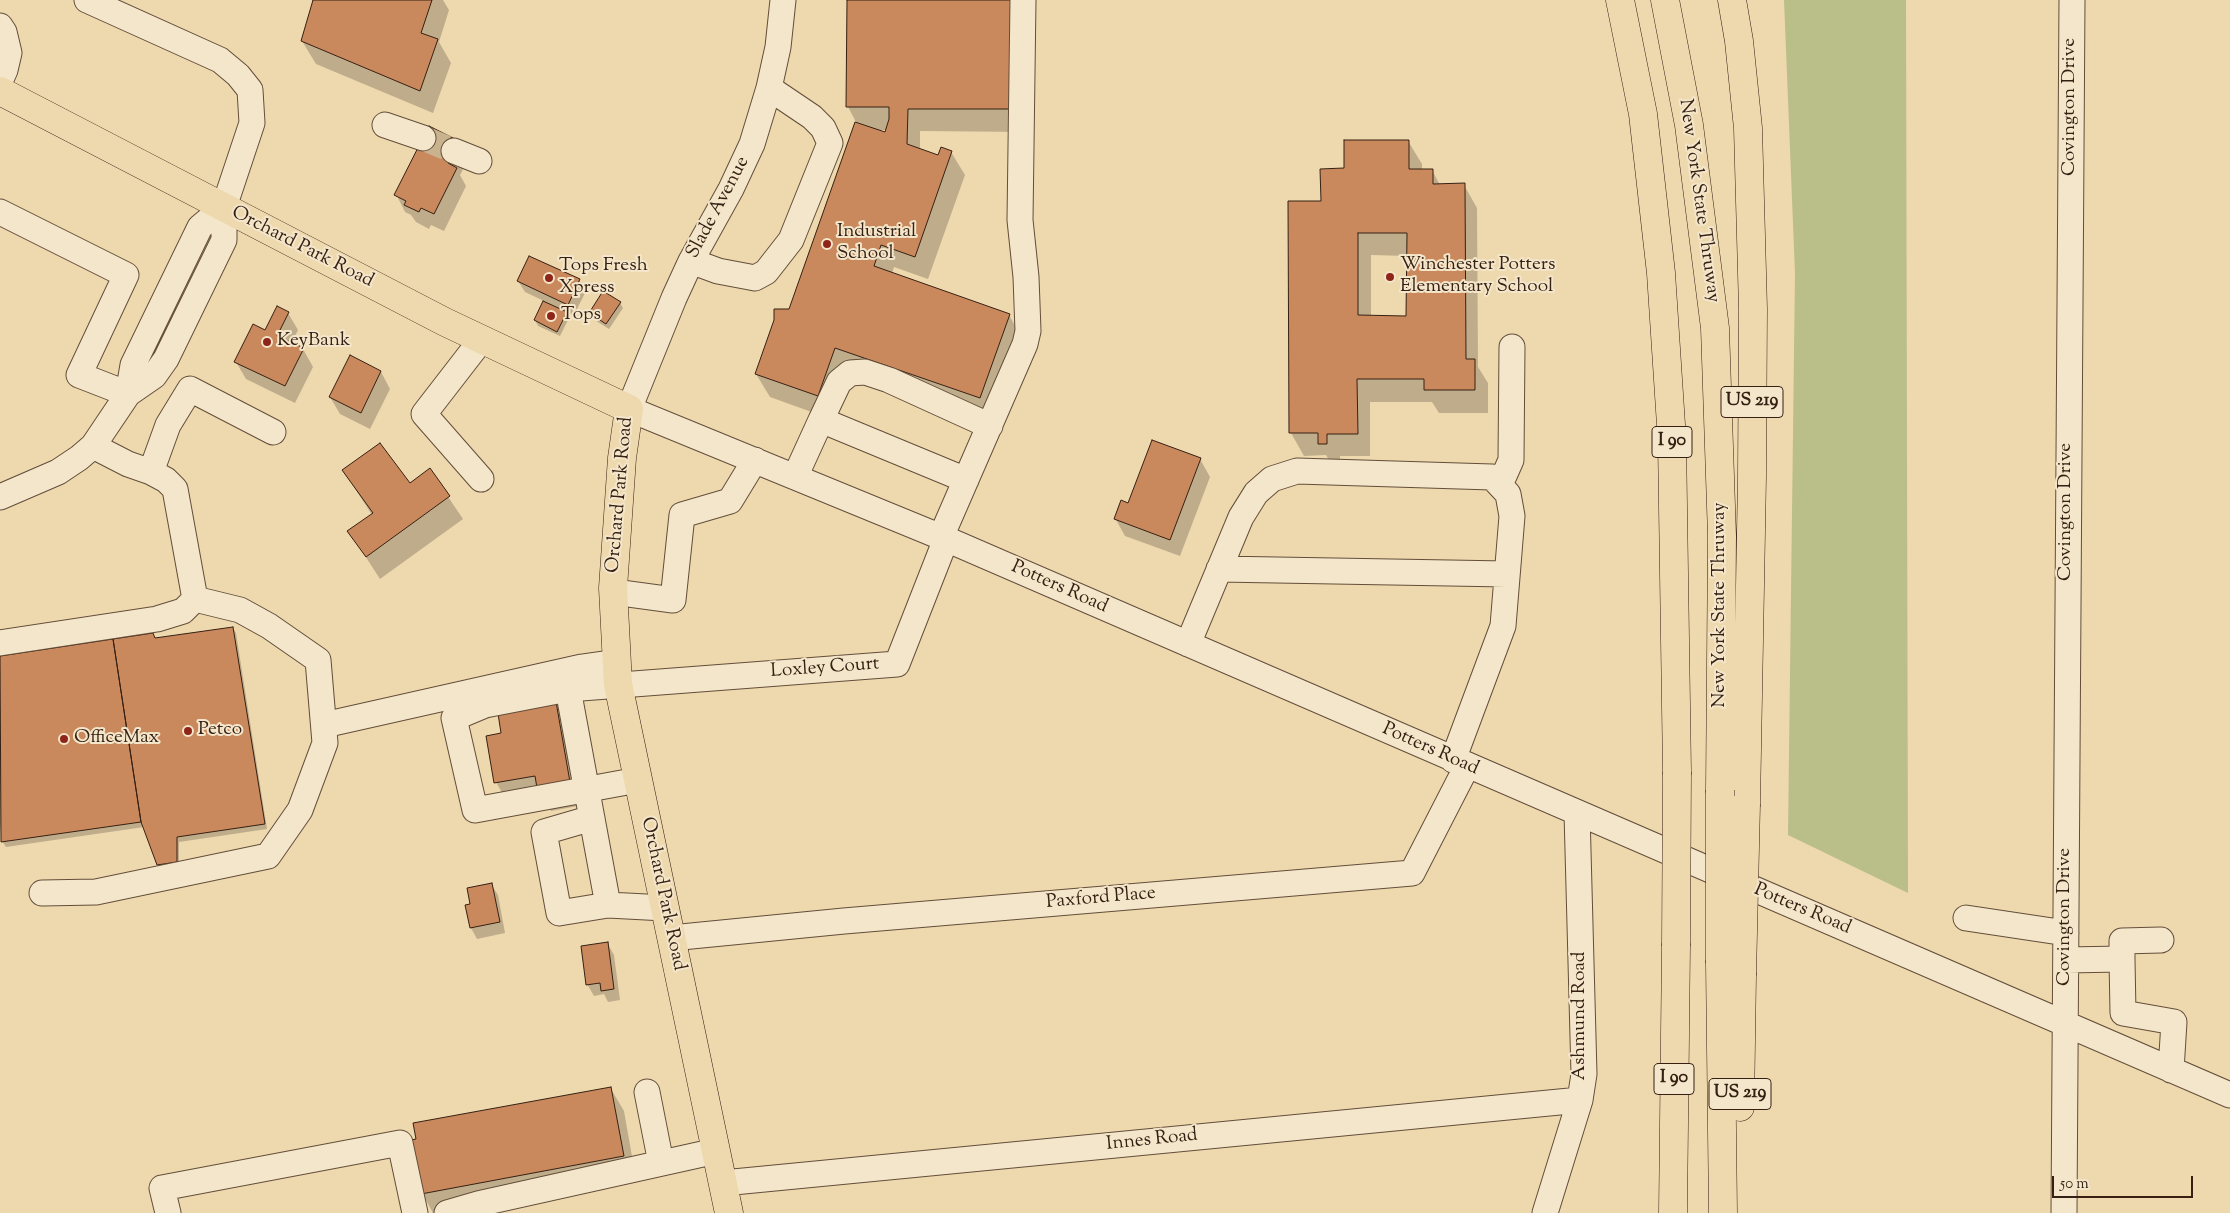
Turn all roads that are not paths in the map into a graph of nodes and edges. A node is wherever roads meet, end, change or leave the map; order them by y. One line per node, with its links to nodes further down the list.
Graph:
1 (87, 0): 18 (street)
2 (783, 0): 11 (street, Slade Avenue)
3 (1023, 0): 26 (street)
4 (1606, 0): 13 (main road)
5 (1620, 0): 13 (main road, I 90)
6 (1665, 0): 60 (main road, New York State Thruway / I 90, bridge)
7 (1732, 0): 60 (main road, US 219, bridge)
8 (2072, 0): 55 (street, Covington Drive)
9 (0, 26): 10 (street)
10 (0, 81)
11 (770, 88): 20 (street, Slade Avenue); 20 (street)
12 (0, 90): 18 (main road, Orchard Park Road)
13 (1643, 114): 74 (main road, I 90, bridge)
14 (385, 125): 15 (street)
15 (423, 138)
16 (454, 151): 17 (street)
17 (479, 161)
18 (224, 207): 21 (main road, Orchard Park Road); 23 (street)
19 (0, 212): 23 (street)
20 (691, 261): 24 (street, Slade Avenue)
21 (482, 339): 24 (main road, Orchard Park Road); 32 (street)
22 (1512, 347): 34 (street)
23 (128, 394): 28 (street)
24 (629, 408): 29 (street, Potters Road); 39 (main road, Orchard Park Road)
25 (821, 420): 26 (street); 31 (street); 33 (street)
26 (990, 426): 33 (street)
27 (273, 432): 30 (street)
28 (93, 446): 30 (street); 35 (street)
29 (755, 460): 31 (street, Potters Road); 39 (street)
30 (151, 472): 40 (street)
31 (796, 477): 36 (street, Potters Road)
32 (481, 479)
33 (966, 480): 36 (street)
34 (1500, 485): 37 (street); 38 (street)
35 (0, 497)
36 (944, 538): 42 (street, Potters Road); 43 (street, Loxley Court)
37 (1219, 569): 38 (street); 42 (street)
38 (1507, 574): 46 (street)
39 (614, 592): 43 (main road, Orchard Park Road)
40 (195, 599): 41 (street); 45 (street)
41 (0, 643)
42 (1188, 644): 46 (street, Potters Road)
43 (617, 673): 44 (street); 45 (street); 47 (main road, Orchard Park Road)
44 (568, 689): 48 (street); 48 (street)
45 (324, 725): 51 (street)
46 (1460, 763): 49 (street, Potters Road); 56 (street, Paxford Place)
47 (638, 780): 48 (street); 53 (main road, Orchard Park Road)
48 (586, 791): 50 (street)
49 (1577, 813): 61 (street, Potters Road); 65 (street, Ashmund Road)
50 (592, 818): 52 (street); 52 (street)
51 (42, 893)
52 (608, 905): 53 (street)
53 (665, 908): 56 (main road, Orchard Park Road)
54 (1966, 918): 55 (street)
55 (2066, 933): 59 (street, Covington Drive)
56 (671, 938): 66 (main road, Orchard Park Road)
57 (2161, 940): 58 (street)
58 (2122, 959): 59 (street); 62 (street)
59 (2066, 960): 61 (street, Covington Drive)
60 (1731, 969): 75 (main road, New York State Thruway / I 90); 76 (main road, US 219)
61 (2066, 1025): 62 (street, Potters Road); 77 (street, Covington Drive)
62 (2172, 1070): 64 (street, Potters Road)
63 (647, 1092): 67 (street)
64 (2230, 1095)
65 (1580, 1100): 68 (street, Innes Road); 73 (street, Ashmund Road)
66 (716, 1151): 67 (street); 68 (main road, Orchard Park Road)
67 (661, 1163): 71 (street)
68 (723, 1183): 72 (main road, Orchard Park Road)
69 (168, 1213): 70 (street)
70 (415, 1213)
71 (447, 1213)
72 (729, 1213)
73 (1545, 1213)
74 (1673, 1213)
75 (1723, 1213)
76 (1739, 1213)
77 (2064, 1213)

